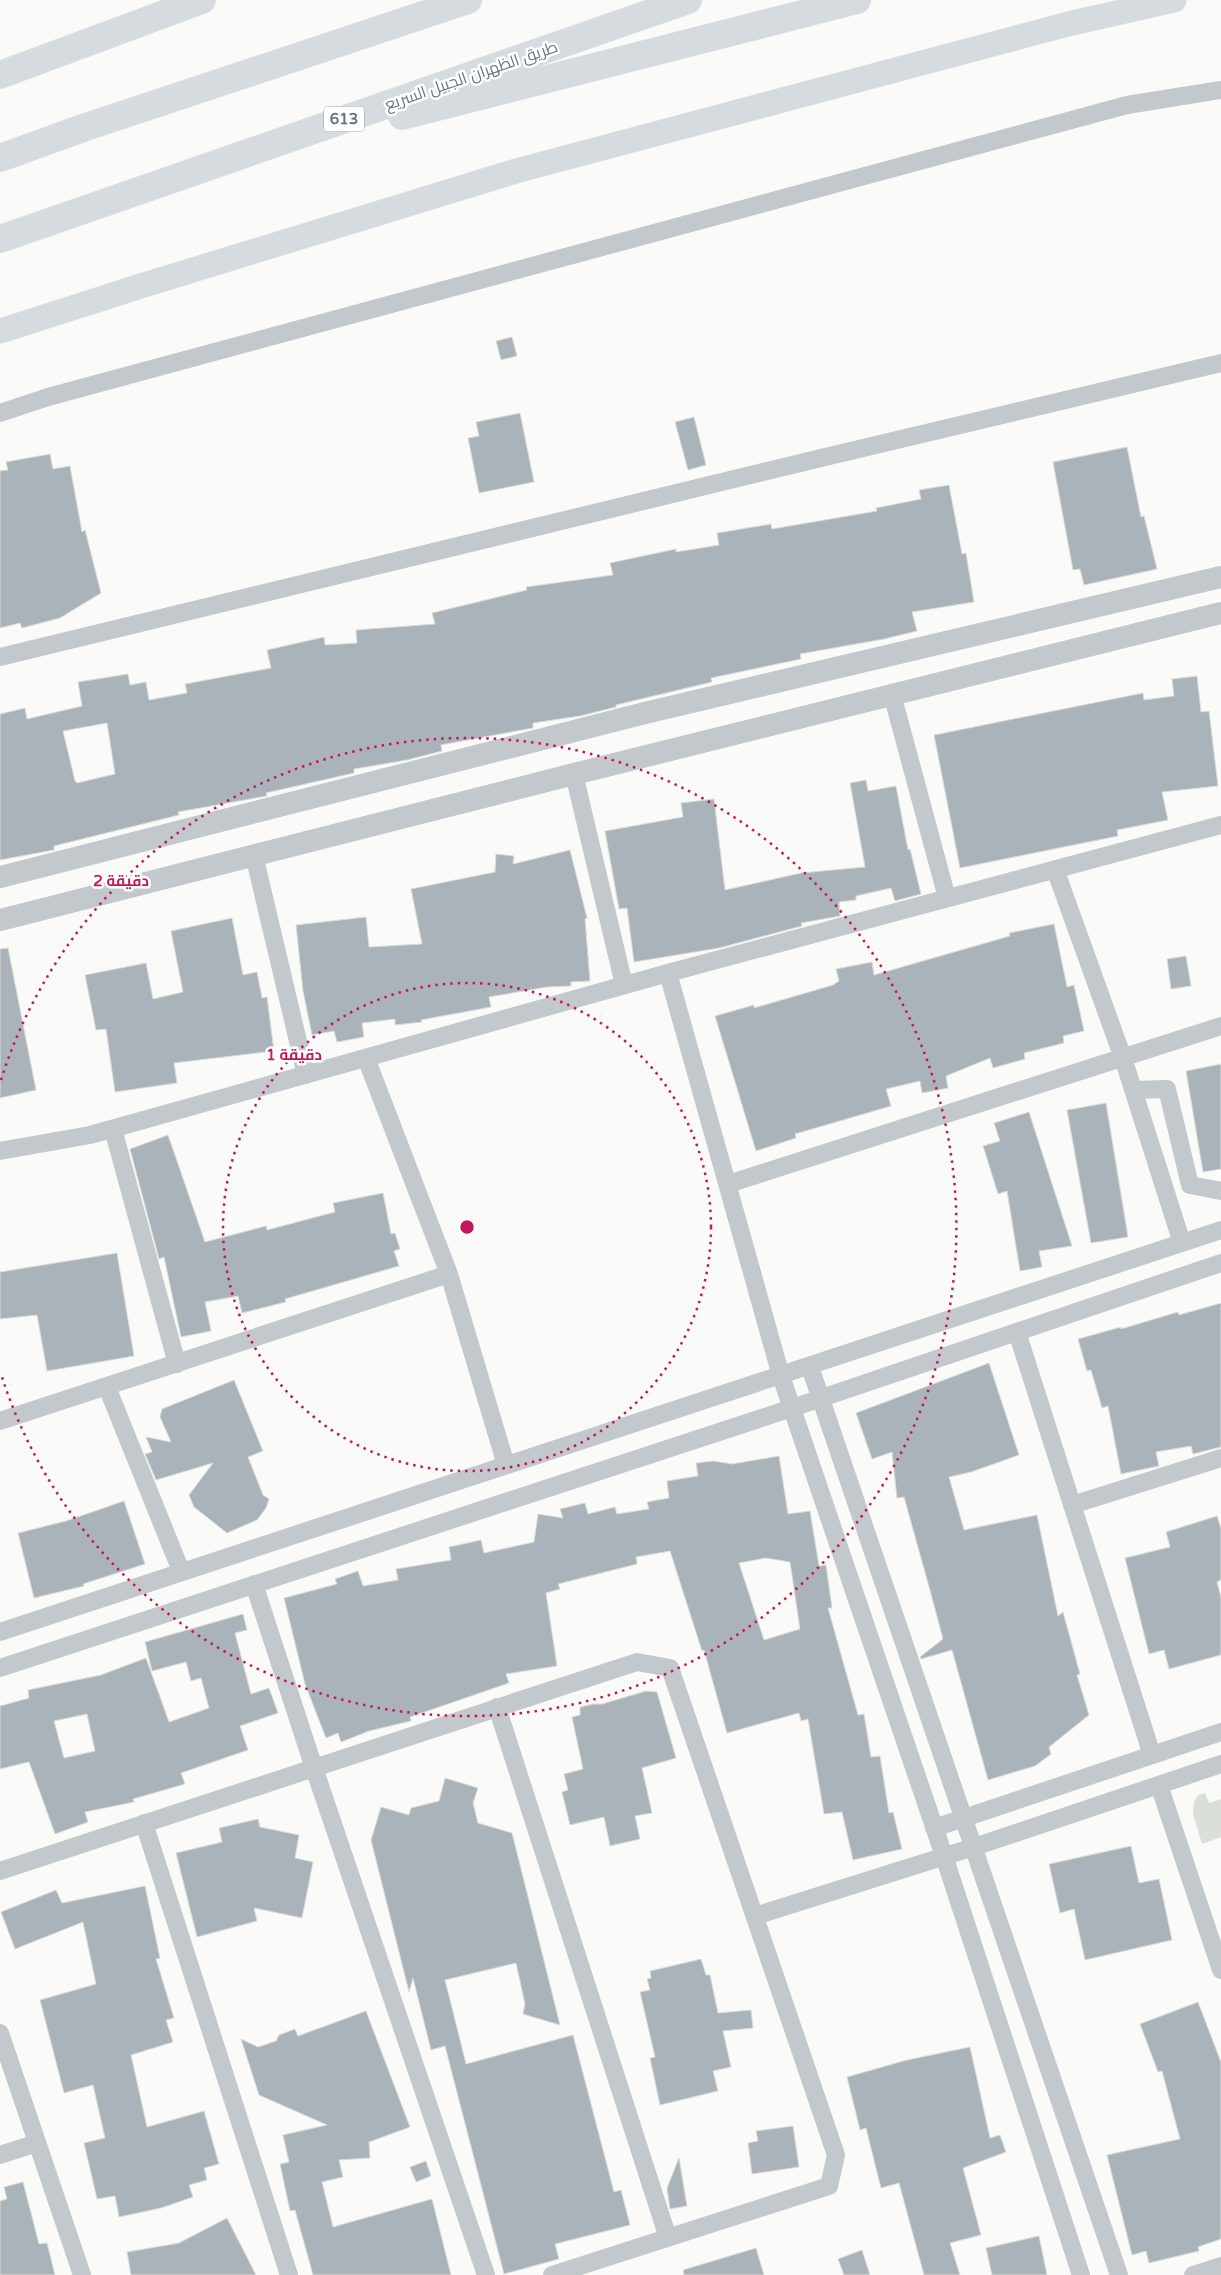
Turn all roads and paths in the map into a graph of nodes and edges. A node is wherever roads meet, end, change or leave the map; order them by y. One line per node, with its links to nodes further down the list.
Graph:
1 (202, 0): 8 (main road)
2 (457, 0): 7 (main road)
3 (468, 0): 7 (main road)
4 (688, 0): 11 (main road, طريق الظهران الجبيل السريع / 613)
5 (857, 0): 11 (main road)
6 (1174, 0): 13 (main road)
7 (406, 22): 10 (main road)
8 (0, 75)
9 (1221, 90): 15 (street)
10 (0, 158)
11 (224, 161): 12 (main road, طريق الظهران الجبيل السريع / 613)
12 (0, 239)
13 (0, 331)
14 (1221, 363): 18 (street)
15 (0, 413)
16 (1221, 578): 24 (street)
17 (1221, 613): 19 (street)
18 (0, 657)
19 (892, 694): 20 (street); 25 (street)
20 (574, 774): 22 (street); 28 (street)
21 (1221, 825): 23 (street)
22 (254, 855): 26 (street); 32 (street)
23 (1055, 869): 25 (street); 31 (street)
24 (0, 877)
25 (947, 898): 27 (street)
26 (0, 920)
27 (668, 973): 28 (street); 36 (street)
28 (624, 985): 30 (street)
29 (1221, 1026): 31 (street)
30 (366, 1058): 32 (street); 41 (street)
31 (1123, 1058): 33 (street); 36 (street)
32 (306, 1075): 34 (street)
33 (1133, 1090): 37 (street); 39 (street)
34 (113, 1129): 35 (street); 43 (street)
35 (0, 1151)
36 (728, 1184): 45 (street)
37 (1221, 1191)
38 (1221, 1230): 39 (street)
39 (1182, 1243): 44 (street)
40 (1221, 1263): 42 (street)
41 (449, 1274): 43 (street); 51 (street)
42 (1017, 1332): 47 (street); 52 (street)
43 (177, 1364): 46 (street)
44 (810, 1367): 45 (street); 47 (street)
45 (781, 1376): 48 (street); 51 (street)
46 (107, 1386): 49 (street); 53 (street)
47 (821, 1399): 48 (street); 63 (street)
48 (792, 1408): 54 (street); 65 (street)
49 (0, 1421)
50 (1221, 1458): 52 (street)
51 (506, 1465): 53 (street)
52 (1072, 1505): 59 (street)
53 (181, 1572): 55 (street)
54 (254, 1584): 56 (street); 61 (street)
55 (0, 1632)
56 (0, 1668)
57 (497, 1708): 61 (street); 69 (street); 74 (street)
58 (1221, 1732): 59 (street)
59 (1152, 1755): 63 (street)
60 (1221, 1764): 62 (street)
61 (314, 1768): 64 (street); 78 (street)
62 (1159, 1785): 66 (street); 70 (street)
63 (965, 1818): 65 (street); 66 (street)
64 (144, 1823): 68 (street); 77 (street)
65 (934, 1828): 67 (street)
66 (974, 1847): 67 (street); 81 (street)
67 (944, 1856): 69 (street); 80 (street)
68 (0, 1871)
69 (755, 1916): 74 (street)
70 (1221, 1970)
71 (0, 2033): 72 (street)
72 (37, 2143): 73 (street); 76 (street)
73 (0, 2155)
74 (668, 2238): 79 (street)
75 (1221, 2266): 82 (street)
76 (82, 2275)
77 (289, 2275)
78 (486, 2275)
79 (552, 2275)
80 (1081, 2275)
81 (1120, 2275)
82 (1192, 2275)

